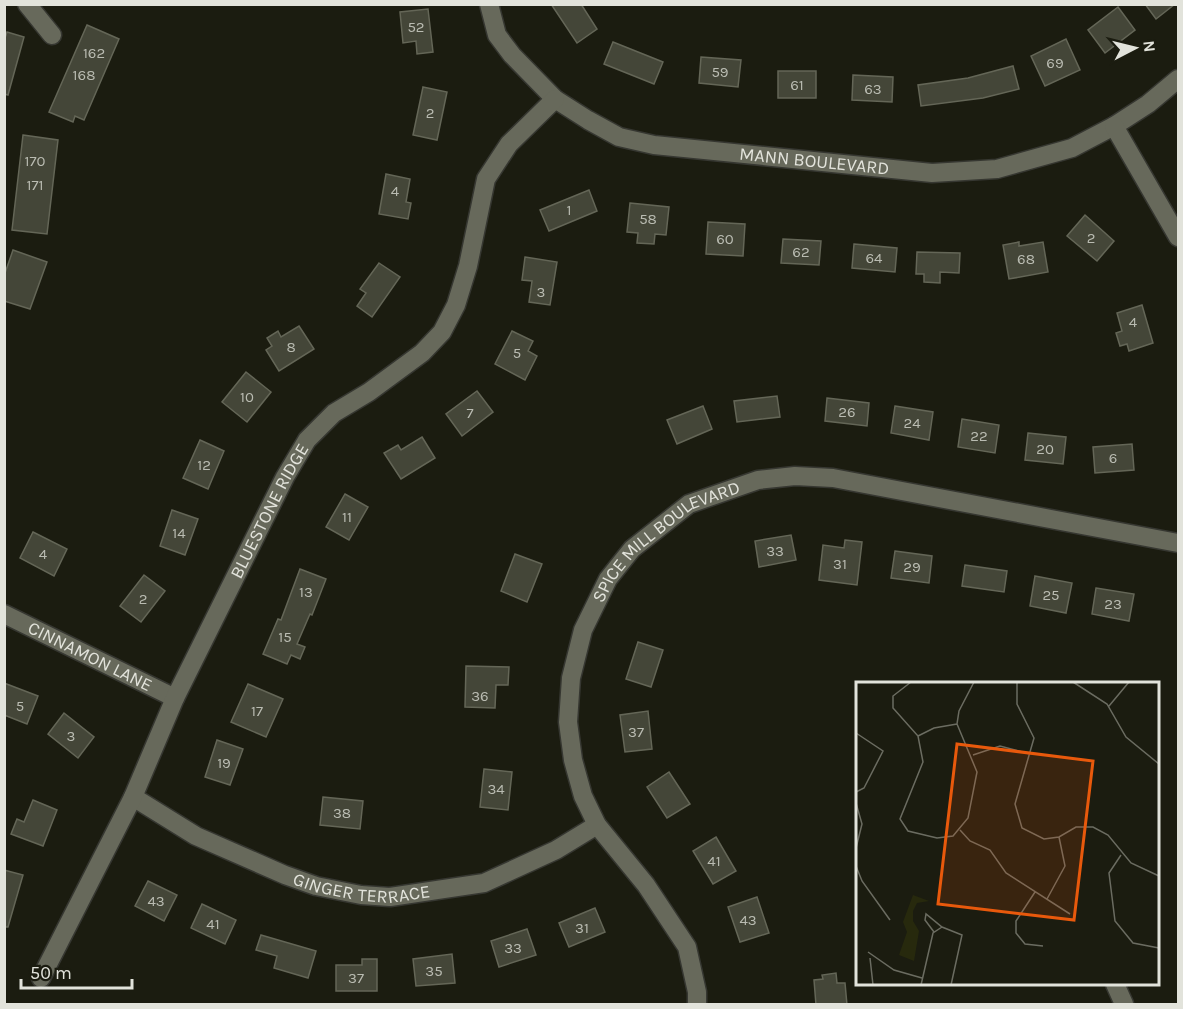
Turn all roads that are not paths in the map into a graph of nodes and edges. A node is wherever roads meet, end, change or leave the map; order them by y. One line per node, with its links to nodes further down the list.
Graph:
1 (27, 4): 3 (street)
2 (489, 4): 5 (street, MANN BOULEVARD)
3 (52, 35)
4 (1179, 79): 6 (street, MANN BOULEVARD)
5 (555, 99): 6 (street, MANN BOULEVARD); 10 (street, BLUESTONE RIDGE)
6 (1114, 126): 7 (street)
7 (1179, 237)
8 (1178, 543): 12 (street, SPICE MILL BOULEVARD)
9 (4, 614): 10 (street, CINNAMON LANE)
10 (175, 698): 11 (street, BLUESTONE RIDGE)
11 (133, 797): 12 (street, GINGER TERRACE); 13 (street, BLUESTONE RIDGE)
12 (597, 825): 15 (street, SPICE MILL BOULEVARD)
13 (41, 978)
14 (1115, 985): 16 (street)
15 (697, 1005)
16 (1124, 1005)

